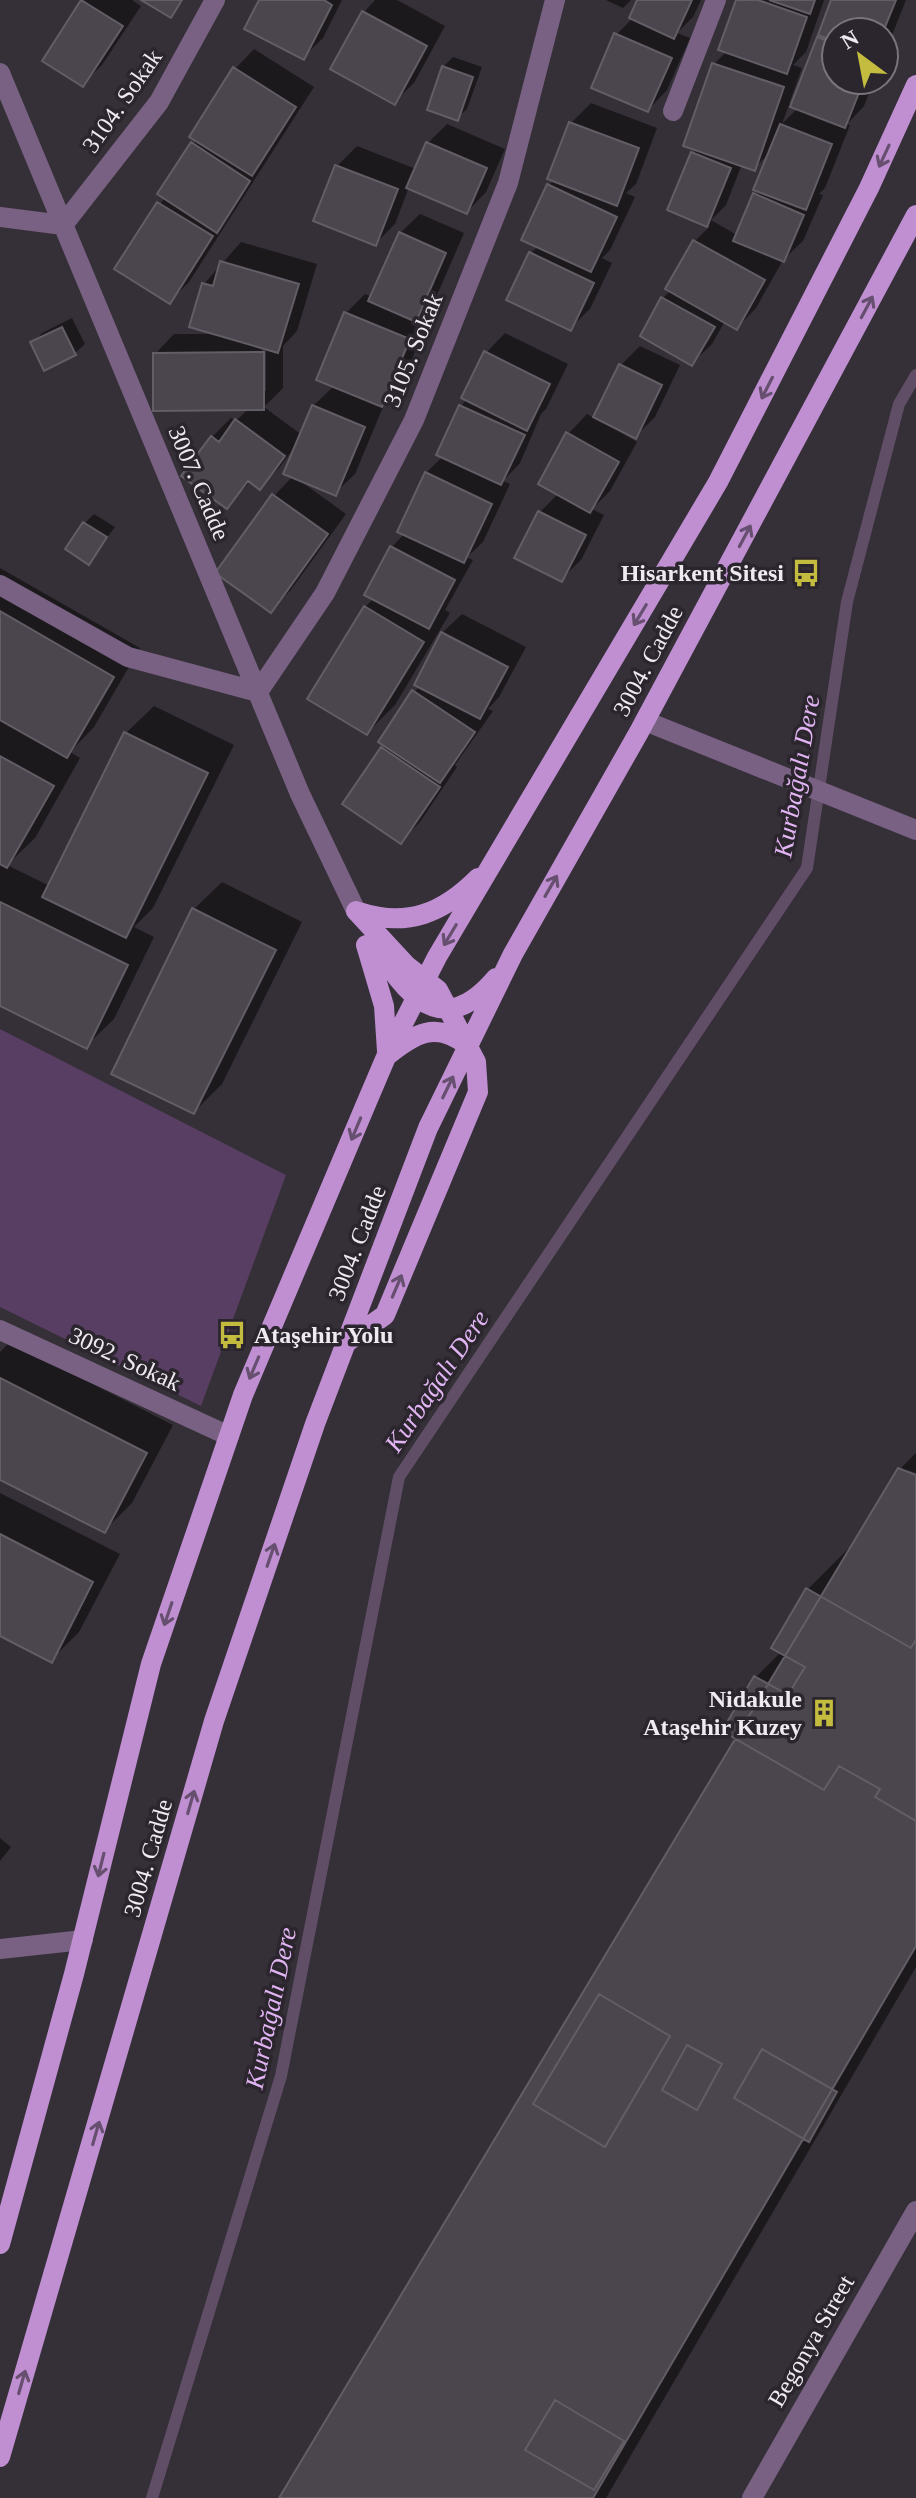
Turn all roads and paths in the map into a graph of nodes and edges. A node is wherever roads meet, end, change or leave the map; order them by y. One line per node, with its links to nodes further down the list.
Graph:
1 (215, 0): 9 (street, 3104. Sokak)
2 (555, 0): 11 (street, 3105. Sokak)
3 (716, 0): 6 (street)
4 (0, 73): 9 (street, 3007. Cadde)
5 (916, 85): 14 (main road, 3004. Cadde, one-way to 14)
6 (673, 111)
7 (916, 215): 12 (main road, 3004. Cadde, one-way to 7)
8 (0, 217): 9 (street)
9 (63, 225): 11 (street, 3007. Cadde)
10 (0, 585): 11 (street)
11 (258, 692): 15 (street, 3007. Cadde)
12 (645, 721): 13 (street); 16 (main road, 3004. Cadde, one-way to 12)
13 (916, 830)
14 (492, 864): 15 (main road); 17 (main road, 3004. Cadde, one-way to 17)
15 (356, 911): 17 (main road); 20 (main road)
16 (513, 954): 18 (main road); 19 (main road, 3004. Cadde)
17 (420, 989): 18 (main road); 20 (main road, 3004. Cadde)
18 (448, 1009): 19 (main road)
19 (469, 1046): 20 (main road); 22 (main road, 3004. Cadde, one-way to 19); 22 (main road, one-way to 19)
20 (386, 1057): 23 (main road, 3004. Cadde, one-way to 23)
21 (0, 1330): 23 (street, 3092. Sokak)
22 (347, 1342): 28 (main road, 3004. Cadde, one-way to 22)
23 (229, 1436): 24 (main road, 3004. Cadde, one-way to 24)
24 (83, 1940): 25 (street); 27 (main road, 3004. Cadde)
25 (0, 1949)
26 (916, 2211): 29 (street, Begonya Street)
27 (0, 2244)
28 (0, 2457)
29 (752, 2498)

